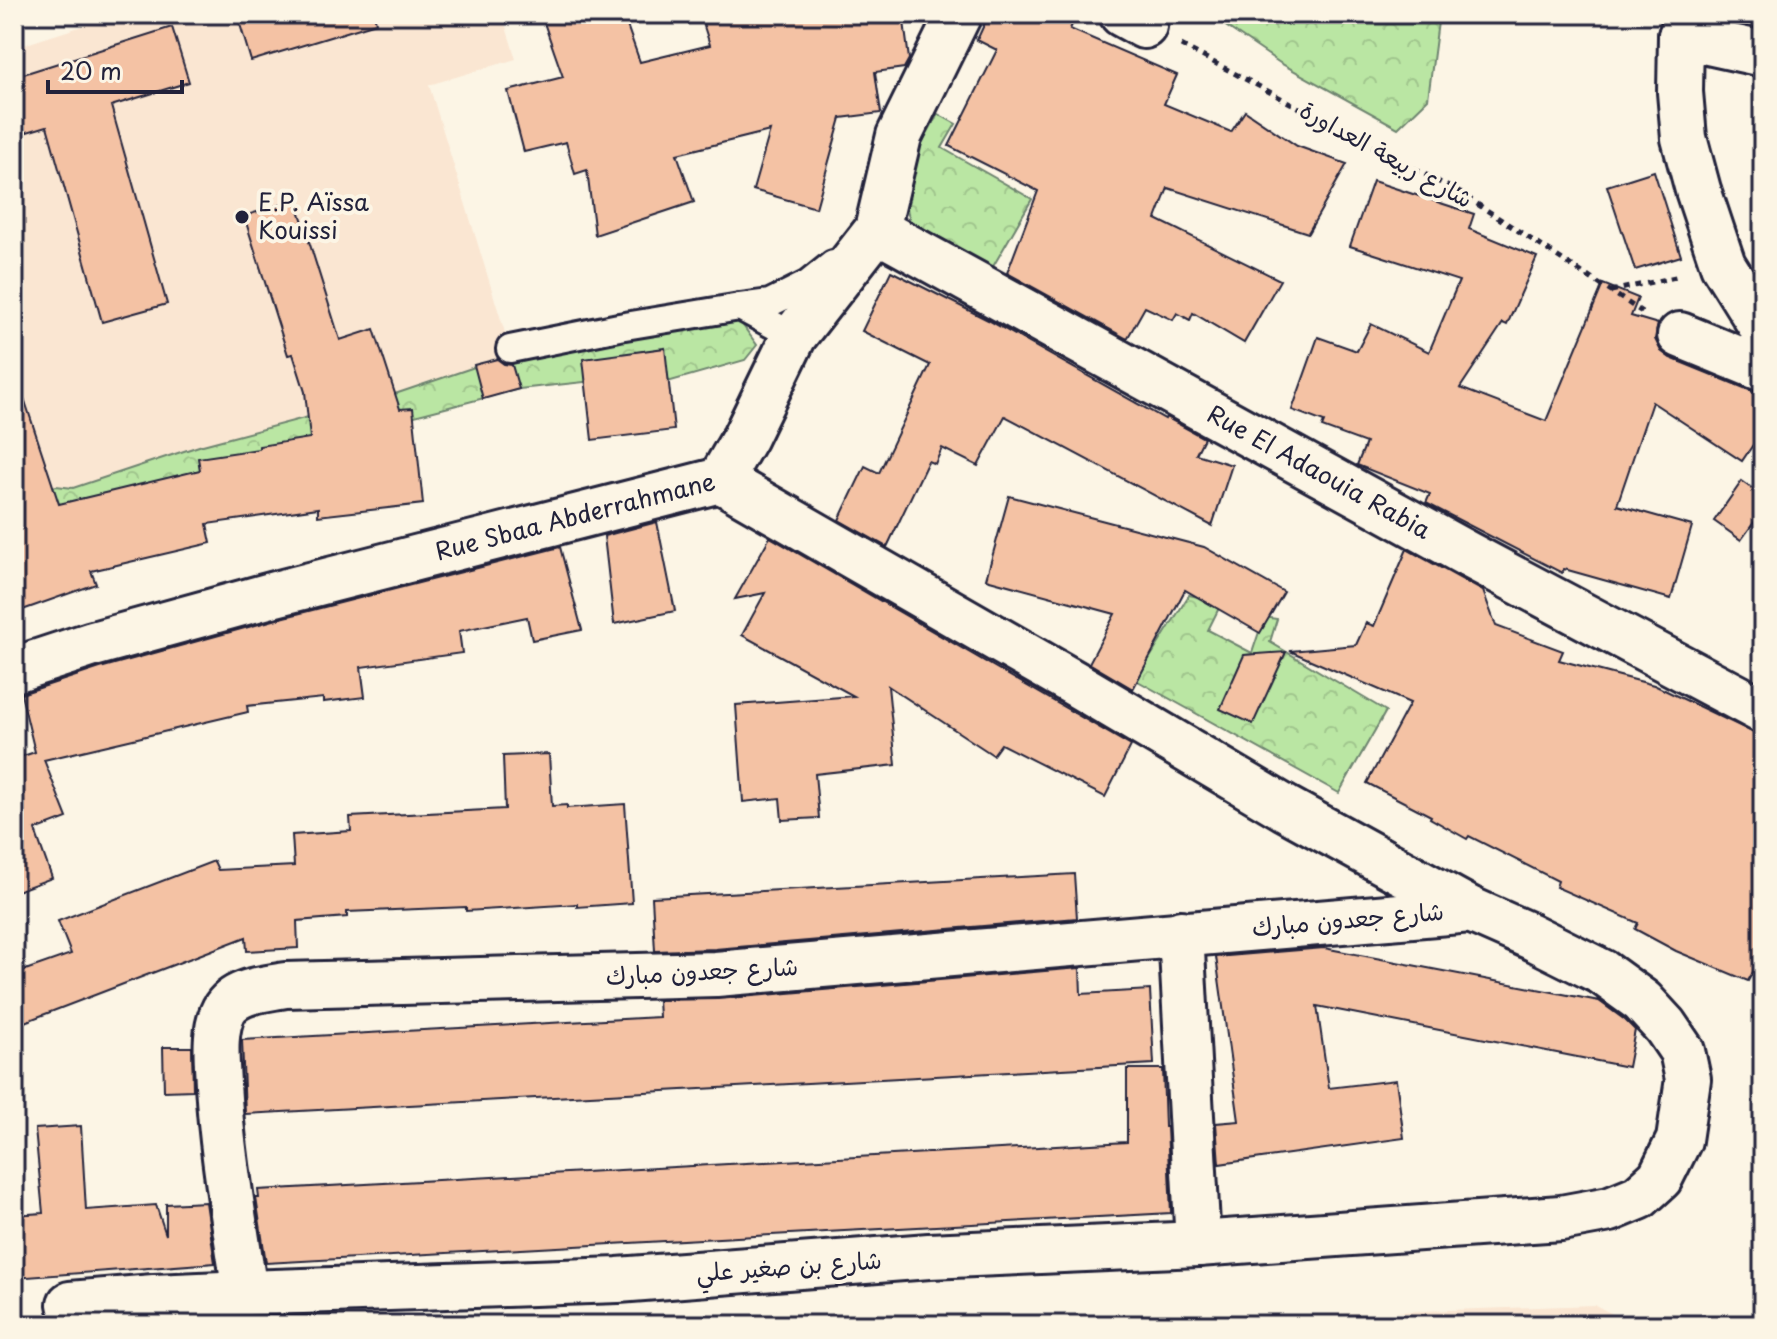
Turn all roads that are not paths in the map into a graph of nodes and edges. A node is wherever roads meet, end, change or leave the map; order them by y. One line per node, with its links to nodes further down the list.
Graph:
1 (959, 14): 4 (street, Rue Sbaa Abderrahmane)
2 (1685, 25): 3 (street); 6 (street)
3 (1763, 54)
4 (877, 230): 5 (lane); 8 (street, Rue Sbaa Abderrahmane); 13 (street, Rue El Adaouia Rabia)
5 (740, 307): 8 (lane); 9 (lane)
6 (1763, 329)
7 (1680, 335): 10 (street)
8 (794, 336): 11 (street, Rue Sbaa Abderrahmane)
9 (510, 349)
10 (1763, 369)
11 (720, 480): 12 (street, Rue Sbaa Abderrahmane); 14 (street, شارع بن صغير علي)
12 (14, 670)
13 (1763, 711)
14 (1471, 910): 15 (street, شارع جعدون مبارك); 16 (street, شارع بن صغير علي)
15 (1181, 933): 16 (street); 17 (street, شارع جعدون مبارك)
16 (1198, 1244): 17 (street, شارع بن صغير علي)
17 (245, 1293): 18 (street, شارع بن صغير علي)
18 (70, 1304)

